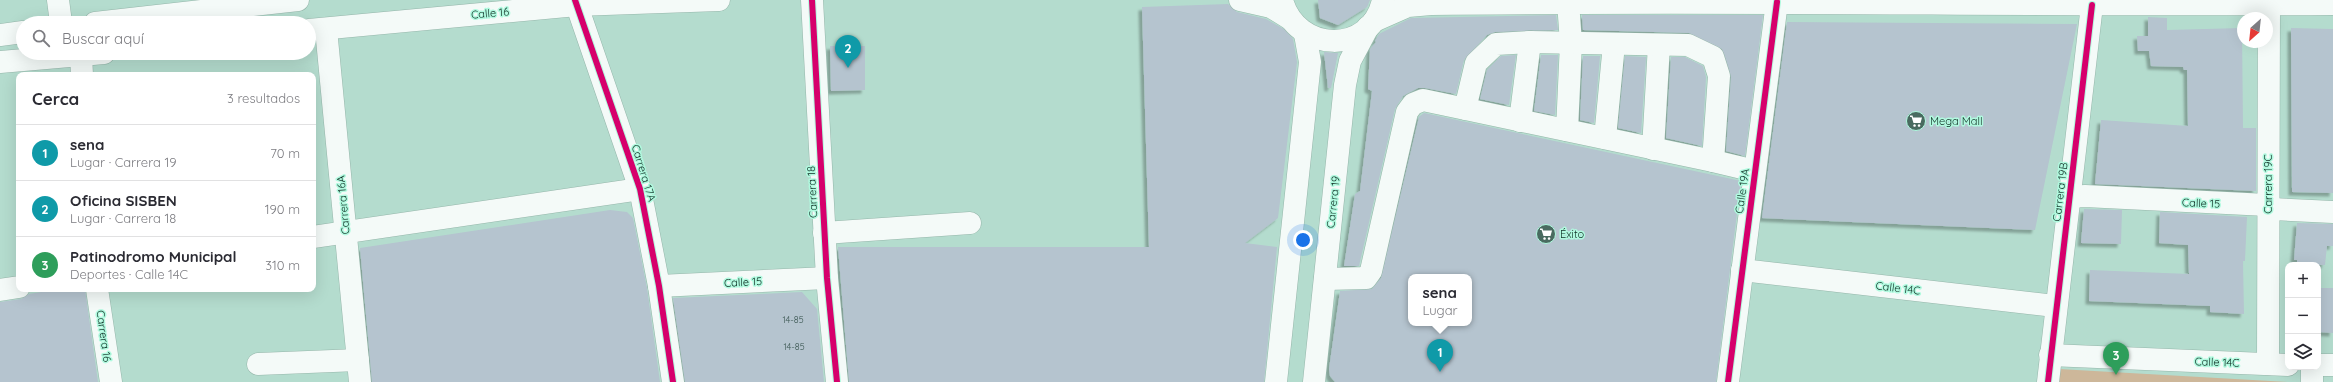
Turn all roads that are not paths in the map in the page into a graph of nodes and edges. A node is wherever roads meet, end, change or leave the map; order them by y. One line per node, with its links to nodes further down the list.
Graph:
1 (58, 0): 15 (main road)
2 (298, 0): 16 (main road)
3 (719, 0): 7 (main road, Calle 16)
4 (812, 0): 42 (main road, Carrera 18)
5 (1240, 0): 14 (main road)
6 (1383, 0): 17 (main road, Carrera 19)
7 (576, 2): 18 (main road, Calle 16); 36 (main road, Carrera 17A)
8 (1568, 2): 9 (main road); 17 (main road); 23 (main road)
9 (1777, 2): 10 (main road); 35 (main road, Calle 19A)
10 (1951, 2): 11 (main road)
11 (2092, 4): 12 (main road); 37 (main road, Carrera 19B)
12 (2269, 4): 13 (main road); 38 (main road, Carrera 19C)
13 (2333, 4)
14 (1285, 9): 20 (main road)
15 (60, 16)
16 (157, 16)
17 (1371, 24): 20 (main road); 46 (main road, Carrera 19)
18 (318, 29): 41 (main road, Carrera 16A)
19 (16, 33): 21 (main road)
20 (1305, 34): 63 (main road)
21 (0, 35)
22 (1530, 42): 23 (main road); 29 (main road); 30 (main road)
23 (1571, 43): 24 (main road); 31 (main road)
24 (1614, 44): 25 (main road); 32 (main road)
25 (1659, 44): 33 (main road); 34 (main road)
26 (91, 60): 28 (main road)
27 (0, 62): 28 (main road)
28 (82, 65)
29 (1465, 109): 30 (main road); 46 (main road)
30 (1520, 121): 31 (main road)
31 (1567, 130): 32 (main road)
32 (1605, 138): 33 (main road)
33 (1653, 149): 34 (main road)
34 (1713, 161): 35 (main road)
35 (1755, 171): 44 (main road, Calle 19A)
36 (640, 189): 41 (main road); 47 (main road, Carrera 17A)
37 (2069, 197): 38 (main road, Calle 15); 51 (main road, Carrera 19B)
38 (2267, 205): 39 (main road, Calle 15); 55 (main road, Carrera 19C)
39 (2333, 212)
40 (970, 223): 42 (main road)
41 (346, 231): 43 (main road); 53 (main road, Carrera 16A)
42 (824, 233): 45 (main road, Carrera 18)
43 (316, 236)
44 (1742, 270): 51 (main road, Calle 14C); 65 (main road, Calle 19A)
45 (827, 278): 47 (main road, Calle 15); 62 (main road, Carrera 18)
46 (1325, 279): 64 (main road, Carrera 19)
47 (659, 286): 61 (main road, Carrera 17A)
48 (16, 287): 49 (main road)
49 (0, 290)
50 (97, 292): 59 (main road, Carrera 16)
51 (2055, 306): 52 (main road, Carrera 19B)
52 (2050, 355): 55 (main road, Calle 14C); 66 (main road, Carrera 19B)
53 (358, 360): 54 (main road); 60 (main road, Carrera 16A)
54 (258, 364)
55 (2278, 364)
56 (2321, 365): 57 (main road)
57 (2333, 366)
58 (2312, 370): 67 (main road)
59 (110, 382)
60 (360, 382)
61 (673, 382)
62 (837, 382)
63 (1276, 382)
64 (1314, 382)
65 (1728, 382)
66 (2048, 382)
67 (2312, 382)

